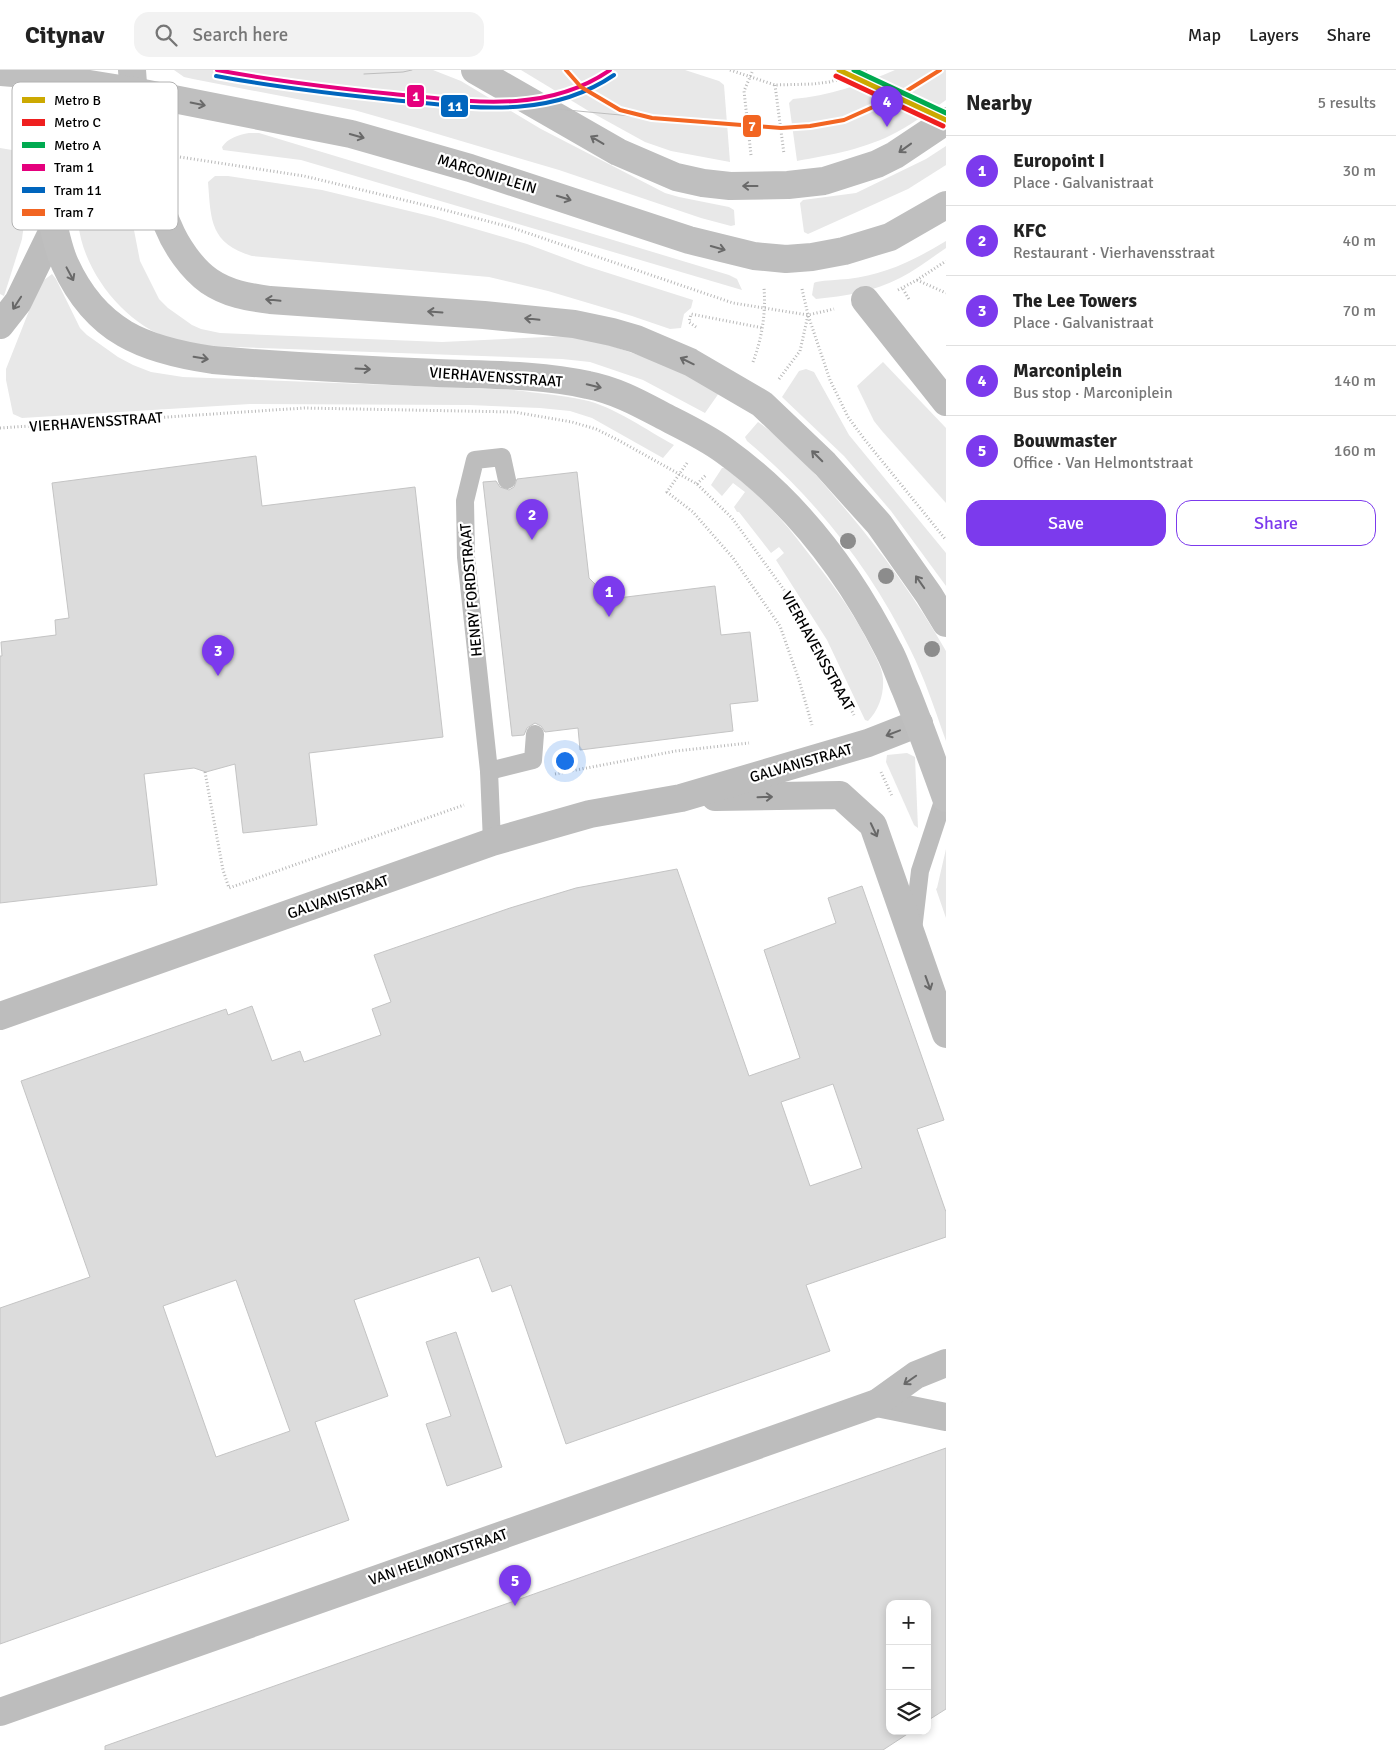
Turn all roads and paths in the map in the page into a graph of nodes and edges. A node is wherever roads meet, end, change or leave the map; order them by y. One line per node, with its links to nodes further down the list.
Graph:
1 (475, 70): 9 (main road, one-way to 1)
2 (730, 70): 6 (path)
3 (753, 70): 6 (path)
4 (868, 70): 6 (path)
5 (17, 72): 7 (main road, MARCONIPLEIN)
6 (751, 77)
7 (133, 81)
8 (178, 92): 11 (main road, MARCONIPLEIN, one-way to 11)
9 (946, 121)
10 (178, 157): 28 (path)
11 (946, 205)
12 (53, 230): 20 (street, one-way to 20)
13 (55, 230): 30 (main road, VIERHAVENSSTRAAT, one-way to 30)
14 (169, 230): 29 (main road, one-way to 14)
15 (946, 261): 16 (path)
16 (917, 280): 17 (path); 18 (path)
17 (903, 289)
18 (946, 293)
19 (865, 300): 25 (street)
20 (0, 326)
21 (697, 328): 22 (path)
22 (758, 350)
23 (745, 359): 24 (path)
24 (753, 364)
25 (946, 402)
26 (0, 428): 32 (path, VIERHAVENSSTRAAT)
27 (507, 480): 33 (lane, HENRY FORDSTRAAT)
28 (946, 540)
29 (946, 623)
30 (919, 723): 32 (street, GALVANISTRAAT, one-way to 32); 34 (main road, VIERHAVENSSTRAAT)
31 (535, 734): 33 (lane)
32 (868, 743): 35 (street, GALVANISTRAAT); 36 (path, VIERHAVENSSTRAAT)
33 (489, 771): 37 (lane, HENRY FORDSTRAAT)
34 (946, 797): 38 (lane)
35 (682, 798): 37 (street, GALVANISTRAAT); 38 (street, GALVANISTRAAT, one-way to 38)
36 (895, 805)
37 (492, 842): 39 (street, GALVANISTRAAT)
38 (912, 940): 40 (street, one-way to 40)
39 (0, 1016)
40 (946, 1034)
41 (946, 1363): 42 (street, VAN HELMONTSTRAAT, one-way to 42)
42 (877, 1403): 43 (street); 44 (street, VAN HELMONTSTRAAT)
43 (946, 1418)
44 (0, 1712)

